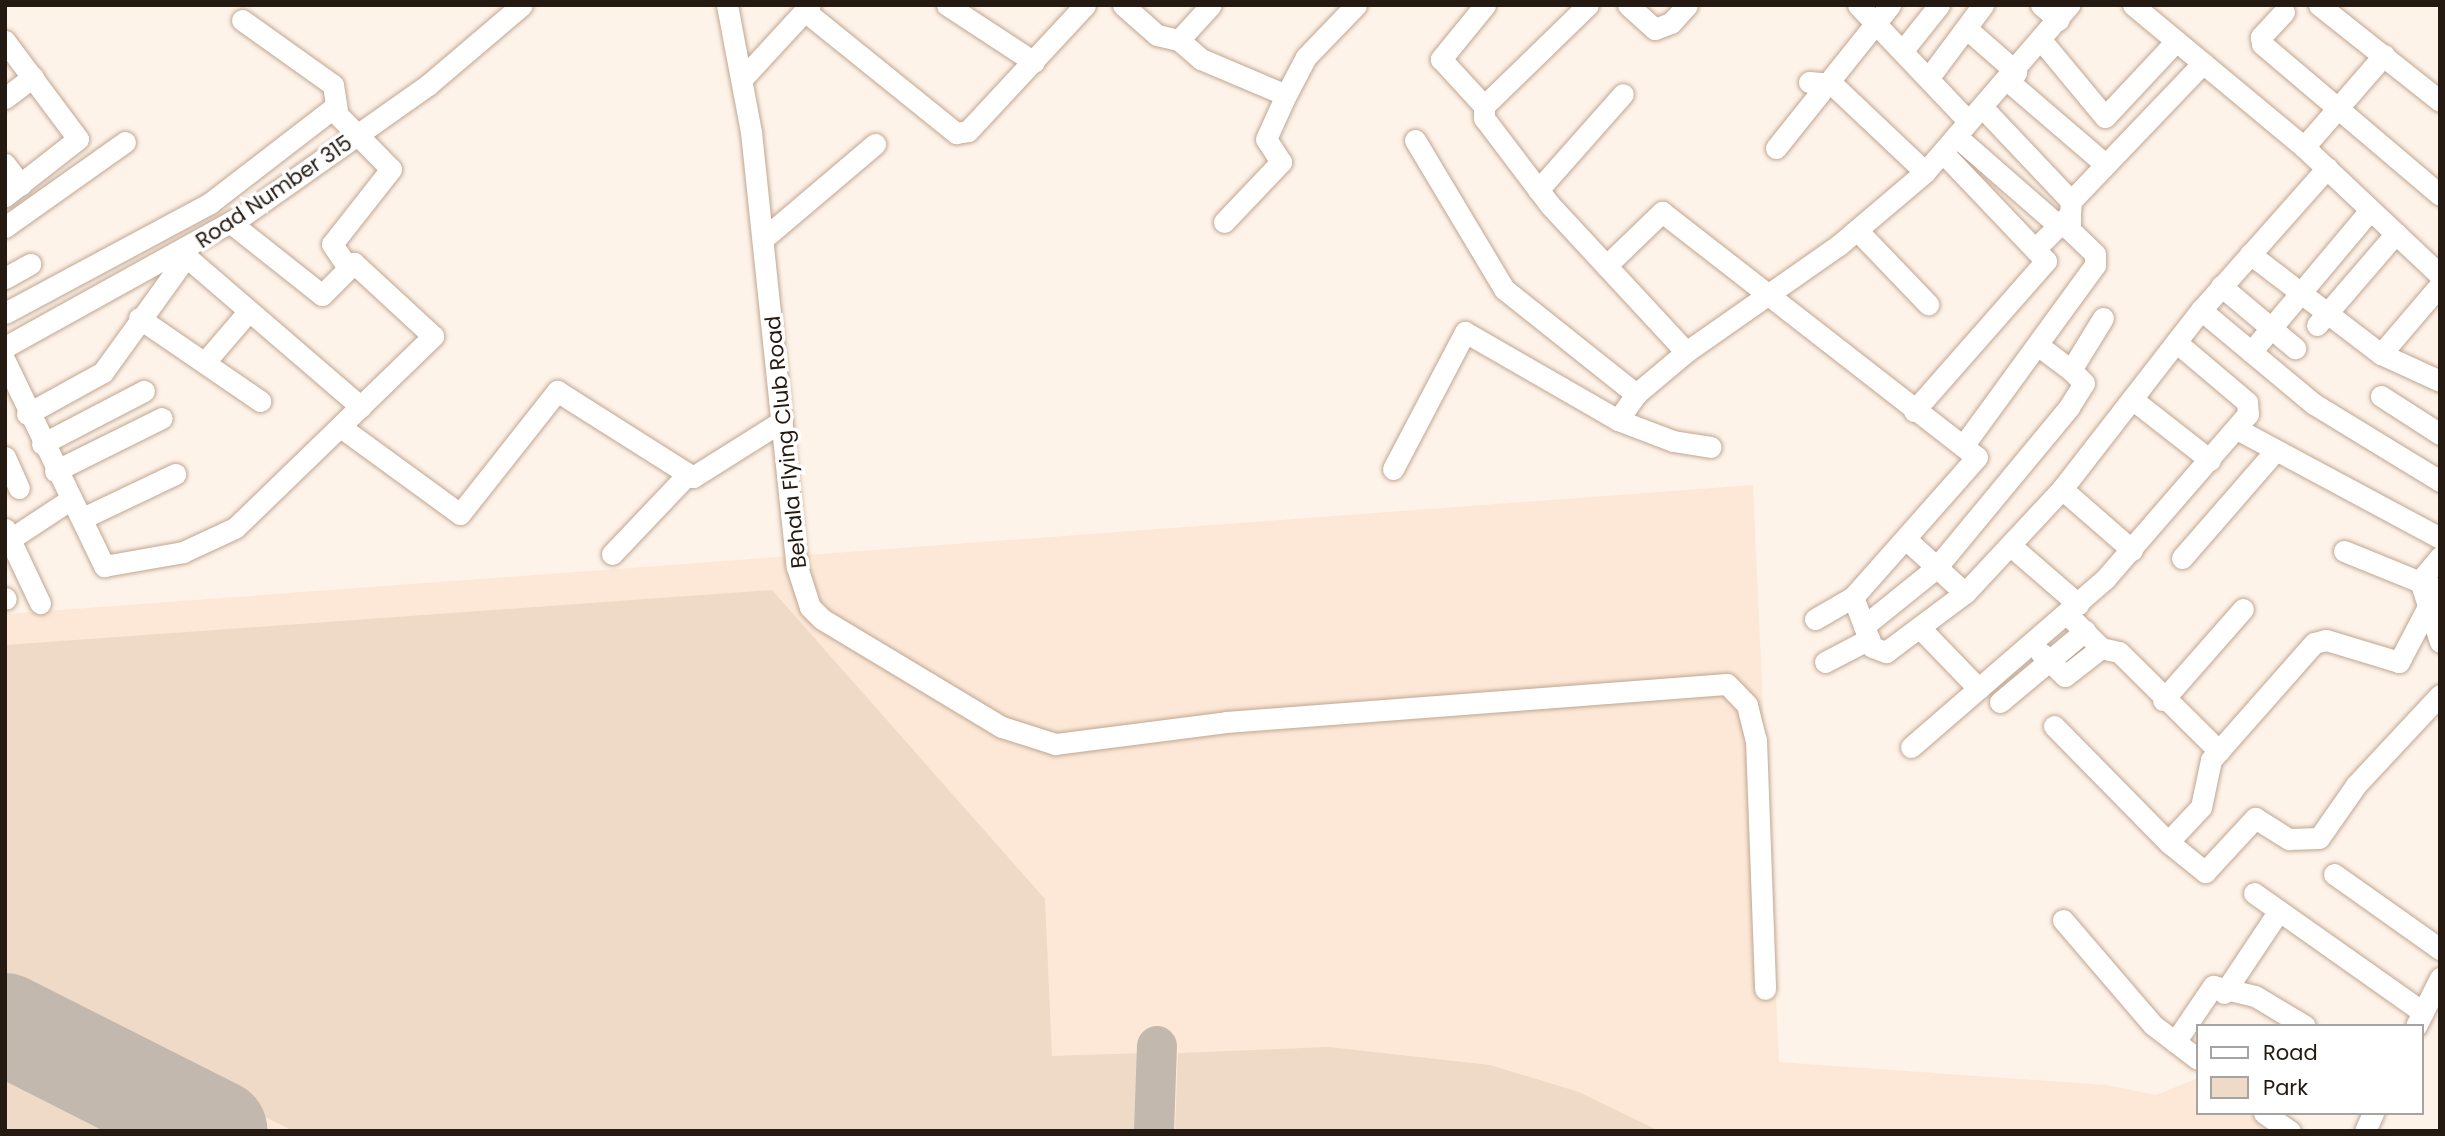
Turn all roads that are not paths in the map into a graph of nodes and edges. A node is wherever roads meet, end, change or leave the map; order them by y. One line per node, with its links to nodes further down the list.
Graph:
1 (522, 5): 47 (street, Road Number 315)
2 (727, 5): 36 (street, Behala Flying Club Road)
3 (947, 5): 31 (street)
4 (1085, 5): 31 (street)
5 (1123, 5): 25 (street)
6 (1211, 5): 25 (street)
7 (1356, 5): 40 (street)
8 (1485, 5): 43 (street)
9 (1588, 5): 43 (street)
10 (1628, 5): 11 (street)
11 (1686, 5)
12 (1858, 5): 23 (street)
13 (1890, 5): 23 (street)
14 (1939, 5): 29 (street)
15 (1983, 5): 24 (street)
16 (2041, 5): 21 (street)
17 (2133, 5): 28 (street)
18 (2319, 5): 30 (street)
19 (2286, 8): 44 (street)
20 (808, 9): 31 (street); 36 (street)
21 (2064, 13): 26 (street)
22 (242, 20): 45 (street)
23 (1877, 22): 29 (street); 38 (street)
24 (1966, 28): 33 (street); 34 (street)
25 (1179, 40): 40 (street)
26 (2041, 40): 28 (street); 34 (street)
27 (5, 41): 35 (street)
28 (2176, 41): 32 (street)
29 (1904, 49): 33 (street)
30 (2384, 55): 42 (street); 44 (street)
31 (1034, 61)
32 (2203, 63): 51 (street); 54 (street)
33 (1930, 76): 46 (street)
34 (2012, 76): 46 (street); 54 (street)
35 (33, 77): 41 (street); 57 (street)
36 (742, 79): 67 (street, Behala Flying Club Road)
37 (1808, 82): 38 (street)
38 (1832, 84): 52 (street); 56 (street)
39 (1623, 94): 58 (street)
40 (1286, 96): 62 (street)
41 (5, 98)
42 (2440, 101)
43 (1483, 106): 58 (street)
44 (2337, 107): 51 (street); 59 (street)
45 (338, 111): 47 (street); 83 (street)
46 (1962, 129): 56 (street); 61 (street); 61 (street); 68 (street)
47 (358, 132): 63 (street, Road Number 315); 73 (street)
48 (1415, 141): 100 (street)
49 (125, 142): 64 (street)
50 (875, 144): 67 (street)
51 (2304, 146): 55 (street)
52 (1776, 148)
53 (5, 164): 57 (street)
54 (2105, 164): 61 (street)
55 (2327, 168): 60 (street); 69 (street)
56 (1924, 172): 65 (street)
57 (13, 190)
58 (1538, 190): 72 (street)
59 (2440, 195)
60 (2370, 210): 66 (street); 78 (street)
61 (2067, 214): 68 (street); 89 (street)
62 (1224, 222)
63 (231, 223): 70 (street, Road Number 315); 73 (street)
64 (5, 227)
65 (1857, 230): 79 (street); 80 (street)
66 (2396, 233): 74 (street); 86 (street)
67 (763, 239): 110 (street, Behala Flying Club Road)
68 (2038, 246): 106 (street)
69 (2250, 254): 77 (street); 78 (street)
70 (184, 255): 82 (street); 84 (street); 90 (street, Road Number 315)
71 (30, 264): 75 (street)
72 (1606, 266): 79 (street); 92 (street)
73 (349, 270): 105 (street)
74 (2440, 275)
75 (5, 278)
76 (2440, 285): 94 (street)
77 (2221, 286): 81 (street); 87 (street)
78 (2301, 290): 86 (street); 87 (street)
79 (1767, 295): 92 (street); 106 (street)
80 (1928, 304)
81 (2201, 310): 88 (street); 93 (street)
82 (248, 312): 95 (street); 105 (street)
83 (5, 313)
84 (139, 318): 95 (street); 107 (street)
85 (2103, 318): 97 (street)
86 (2322, 318): 94 (street)
87 (2270, 328): 91 (street); 93 (street)
88 (2176, 342): 103 (street); 112 (street)
89 (2039, 346): 97 (street); 115 (street)
90 (5, 347)
91 (2295, 348)
92 (1686, 352): 100 (street)
93 (2251, 352): 124 (street)
94 (2381, 354): 98 (street)
95 (205, 362): 104 (street)
96 (7, 369): 101 (street)
97 (2071, 370): 138 (street)
98 (2440, 381)
99 (144, 391): 114 (street)
100 (1636, 394): 109 (street)
101 (12, 395): 107 (street)
102 (2381, 396): 113 (street)
103 (2132, 399): 119 (street); 126 (street)
104 (260, 401)
105 (361, 407): 111 (street)
106 (1914, 411): 115 (street)
107 (27, 414): 114 (street)
108 (162, 418): 121 (street)
109 (1618, 420): 116 (street); 120 (street)
110 (782, 421): 123 (street); 169 (street, Behala Flying Club Road)
111 (342, 428): 123 (street); 128 (street)
112 (2237, 429): 117 (street); 119 (street)
113 (2440, 435)
114 (42, 444): 121 (street)
115 (1963, 446): 131 (street)
116 (1711, 447)
117 (2275, 451): 130 (street); 137 (street)
118 (5, 457): 125 (street)
119 (2210, 460): 133 (street)
120 (1393, 469)
121 (55, 471): 127 (street)
122 (175, 474): 128 (street)
123 (687, 475): 135 (street)
124 (2440, 481)
125 (19, 488)
126 (2062, 489): 132 (street); 133 (street)
127 (68, 500): 128 (street); 129 (street)
128 (85, 517)
129 (12, 531): 143 (street)
130 (2440, 538)
131 (1908, 541): 138 (street); 142 (street)
132 (2011, 546): 140 (street); 144 (street)
133 (2132, 550): 144 (street)
134 (2344, 551): 139 (street)
135 (612, 554)
136 (2440, 557): 139 (street)
137 (2182, 558)
138 (1936, 568): 140 (street); 149 (street)
139 (2420, 581): 141 (street)
140 (1965, 593): 147 (street)
141 (2435, 596): 150 (street); 161 (street)
142 (1853, 597): 146 (street); 149 (street)
143 (40, 603)
144 (2073, 609): 148 (street); 151 (street)
145 (2243, 609): 157 (street)
146 (1815, 619)
147 (1921, 629): 149 (street); 155 (street)
148 (2085, 631): 152 (street); 154 (street)
149 (1867, 632): 153 (street)
150 (2440, 642)
151 (2032, 644): 154 (street); 155 (street)
152 (2101, 648): 154 (street); 157 (street)
153 (1825, 662)
154 (2049, 662): 158 (street)
155 (1979, 689): 160 (street)
156 (2440, 695): 162 (street)
157 (2163, 700): 161 (street)
158 (2000, 702)
159 (2054, 726): 162 (street)
160 (1911, 747)
161 (2219, 751): 162 (street)
162 (2168, 842)
163 (2334, 874): 167 (street)
164 (2254, 893): 165 (street)
165 (2278, 912): 170 (street); 171 (street)
166 (2063, 920): 173 (street)
167 (2440, 949)
168 (2440, 978): 171 (street)
169 (1765, 989)
170 (2224, 993): 172 (street); 173 (street)
171 (2419, 1019)
172 (2302, 1024)
173 (2175, 1042): 174 (street)
174 (2196, 1058)
175 (2267, 1115): 177 (street)
176 (2372, 1115): 178 (street)
177 (2290, 1131)
178 (2365, 1131)

